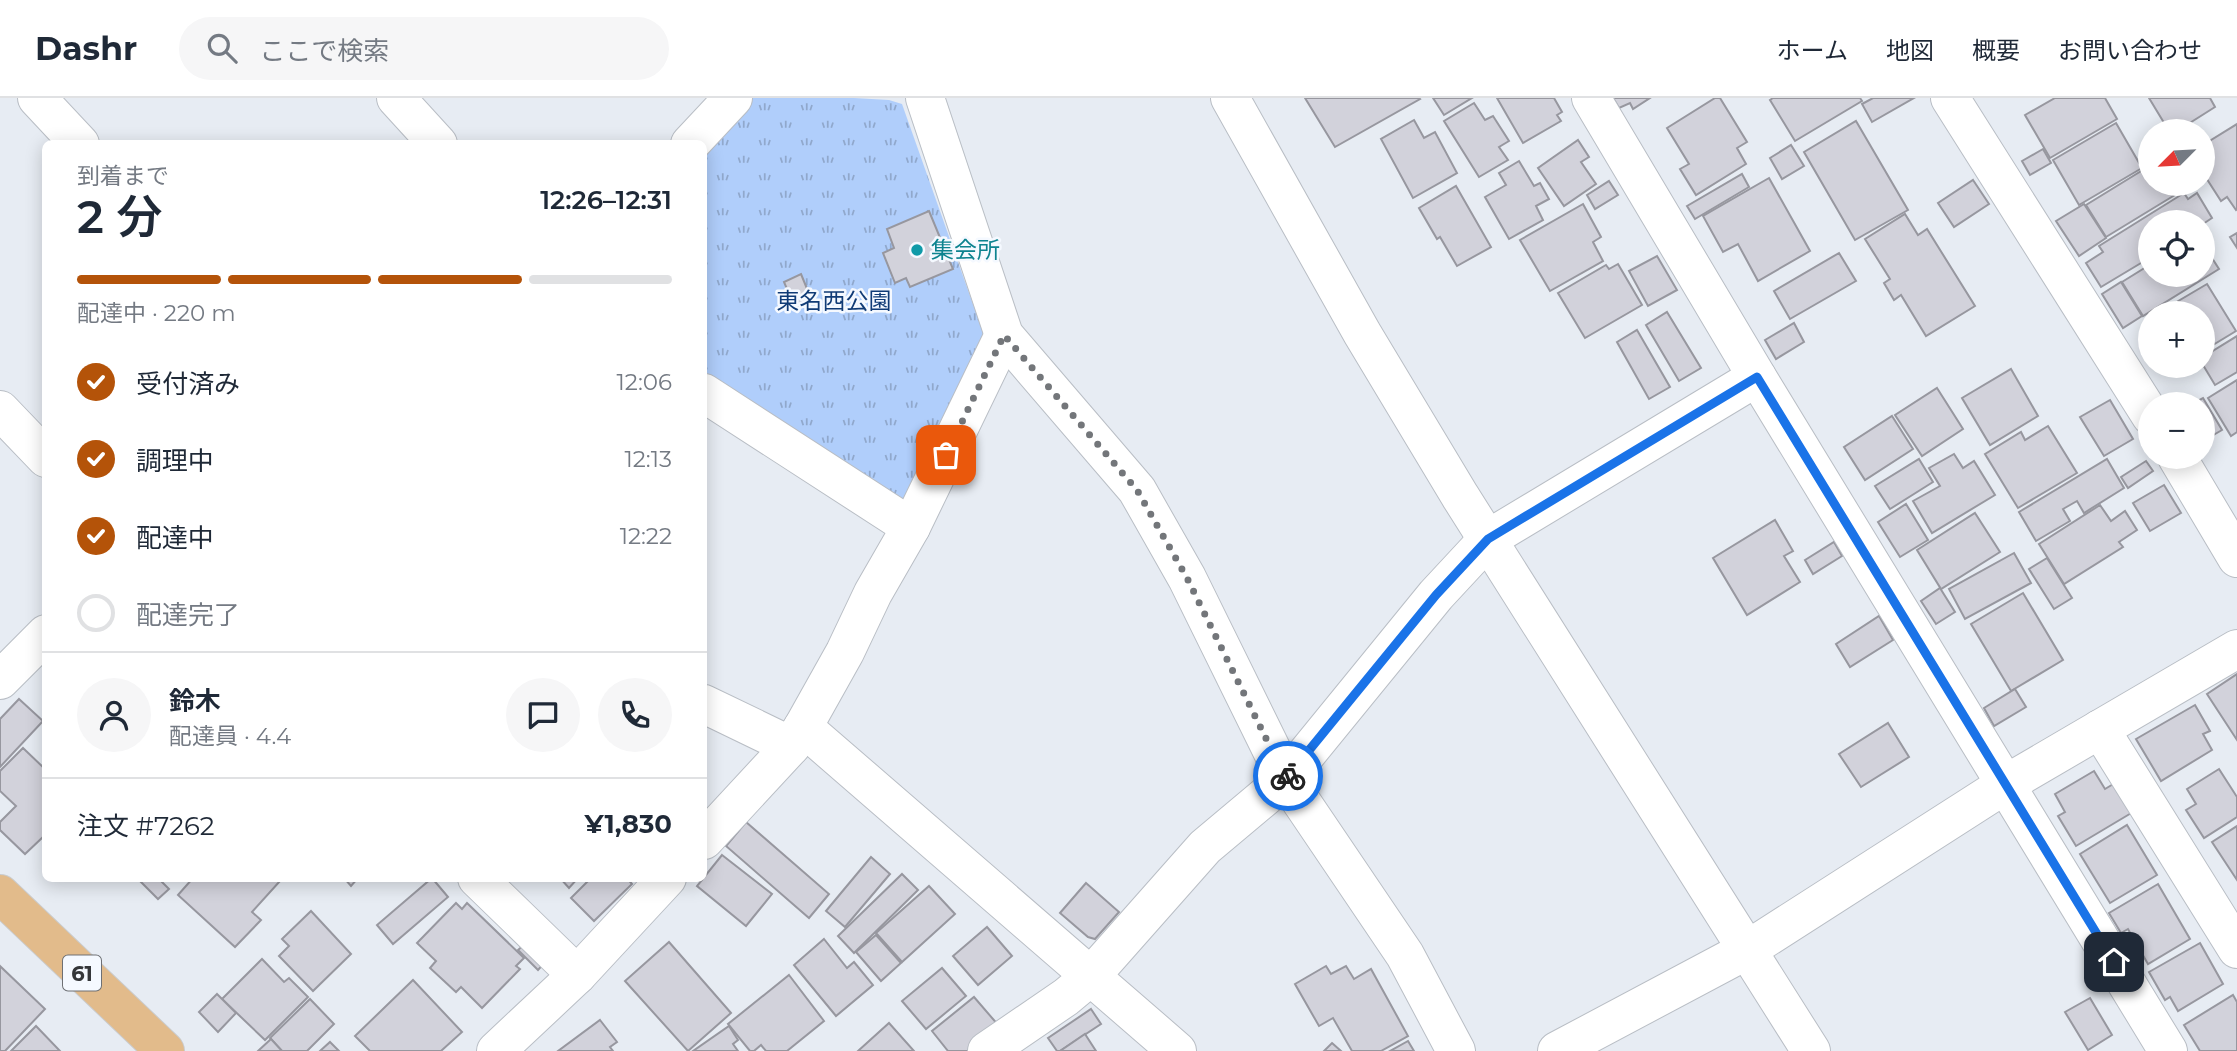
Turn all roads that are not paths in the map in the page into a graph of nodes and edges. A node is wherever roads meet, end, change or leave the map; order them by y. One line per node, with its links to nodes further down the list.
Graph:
1 (37, 98): 8 (street)
2 (396, 98): 9 (street)
3 (733, 98): 10 (street)
4 (925, 98): 11 (street)
5 (1230, 98): 19 (street)
6 (1591, 98): 12 (street)
7 (1950, 98): 14 (street)
8 (76, 140)
9 (434, 140)
10 (694, 140)
11 (1004, 335): 18 (street); 27 (street)
12 (1757, 377): 19 (street); 28 (street)
13 (707, 395): 18 (street)
14 (2138, 395)
15 (0, 410): 16 (street)
16 (42, 454)
17 (2184, 469): 20 (street)
18 (911, 527): 26 (street)
19 (1488, 539): 27 (street); 34 (street)
20 (2237, 558)
21 (42, 638): 23 (street)
22 (2237, 649): 25 (street)
23 (0, 680)
24 (707, 705): 26 (street)
25 (2100, 729): 28 (street); 33 (street)
26 (797, 737): 29 (street); 36 (street)
27 (1286, 779): 36 (street); 41 (street)
28 (2007, 784): 34 (street); 44 (street)
29 (707, 837)
30 (481, 882): 35 (street)
31 (663, 882): 35 (street)
32 (0, 894): 37 (main road, 61)
33 (2237, 949)
34 (1747, 950): 42 (street); 43 (street)
35 (577, 975): 38 (street)
36 (1090, 977): 39 (street); 40 (street)
37 (164, 1051)
38 (496, 1051)
39 (987, 1051)
40 (1177, 1051)
41 (1456, 1051)
42 (1557, 1051)
43 (1811, 1051)
44 (2168, 1051)

